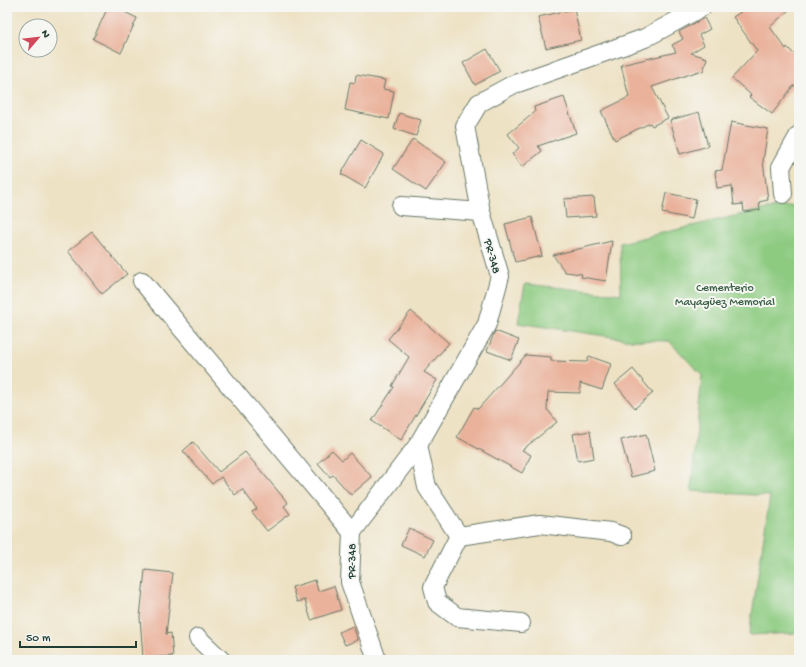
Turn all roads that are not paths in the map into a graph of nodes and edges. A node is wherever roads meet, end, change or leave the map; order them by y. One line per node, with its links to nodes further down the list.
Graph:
1 (702, 7): 5 (street, PR-348 / PR-348)
2 (799, 135): 3 (street)
3 (783, 194)
4 (401, 206): 5 (street)
5 (480, 212): 7 (street, PR-348 / PR-348)
6 (142, 281): 8 (street)
7 (418, 445): 8 (street, PR-348 / PR-348); 9 (street)
8 (352, 532): 14 (street, PR-348 / PR-348)
9 (459, 536): 10 (street); 11 (street)
10 (622, 536)
11 (521, 623)
12 (198, 638): 13 (street)
13 (220, 660)
14 (377, 660)

